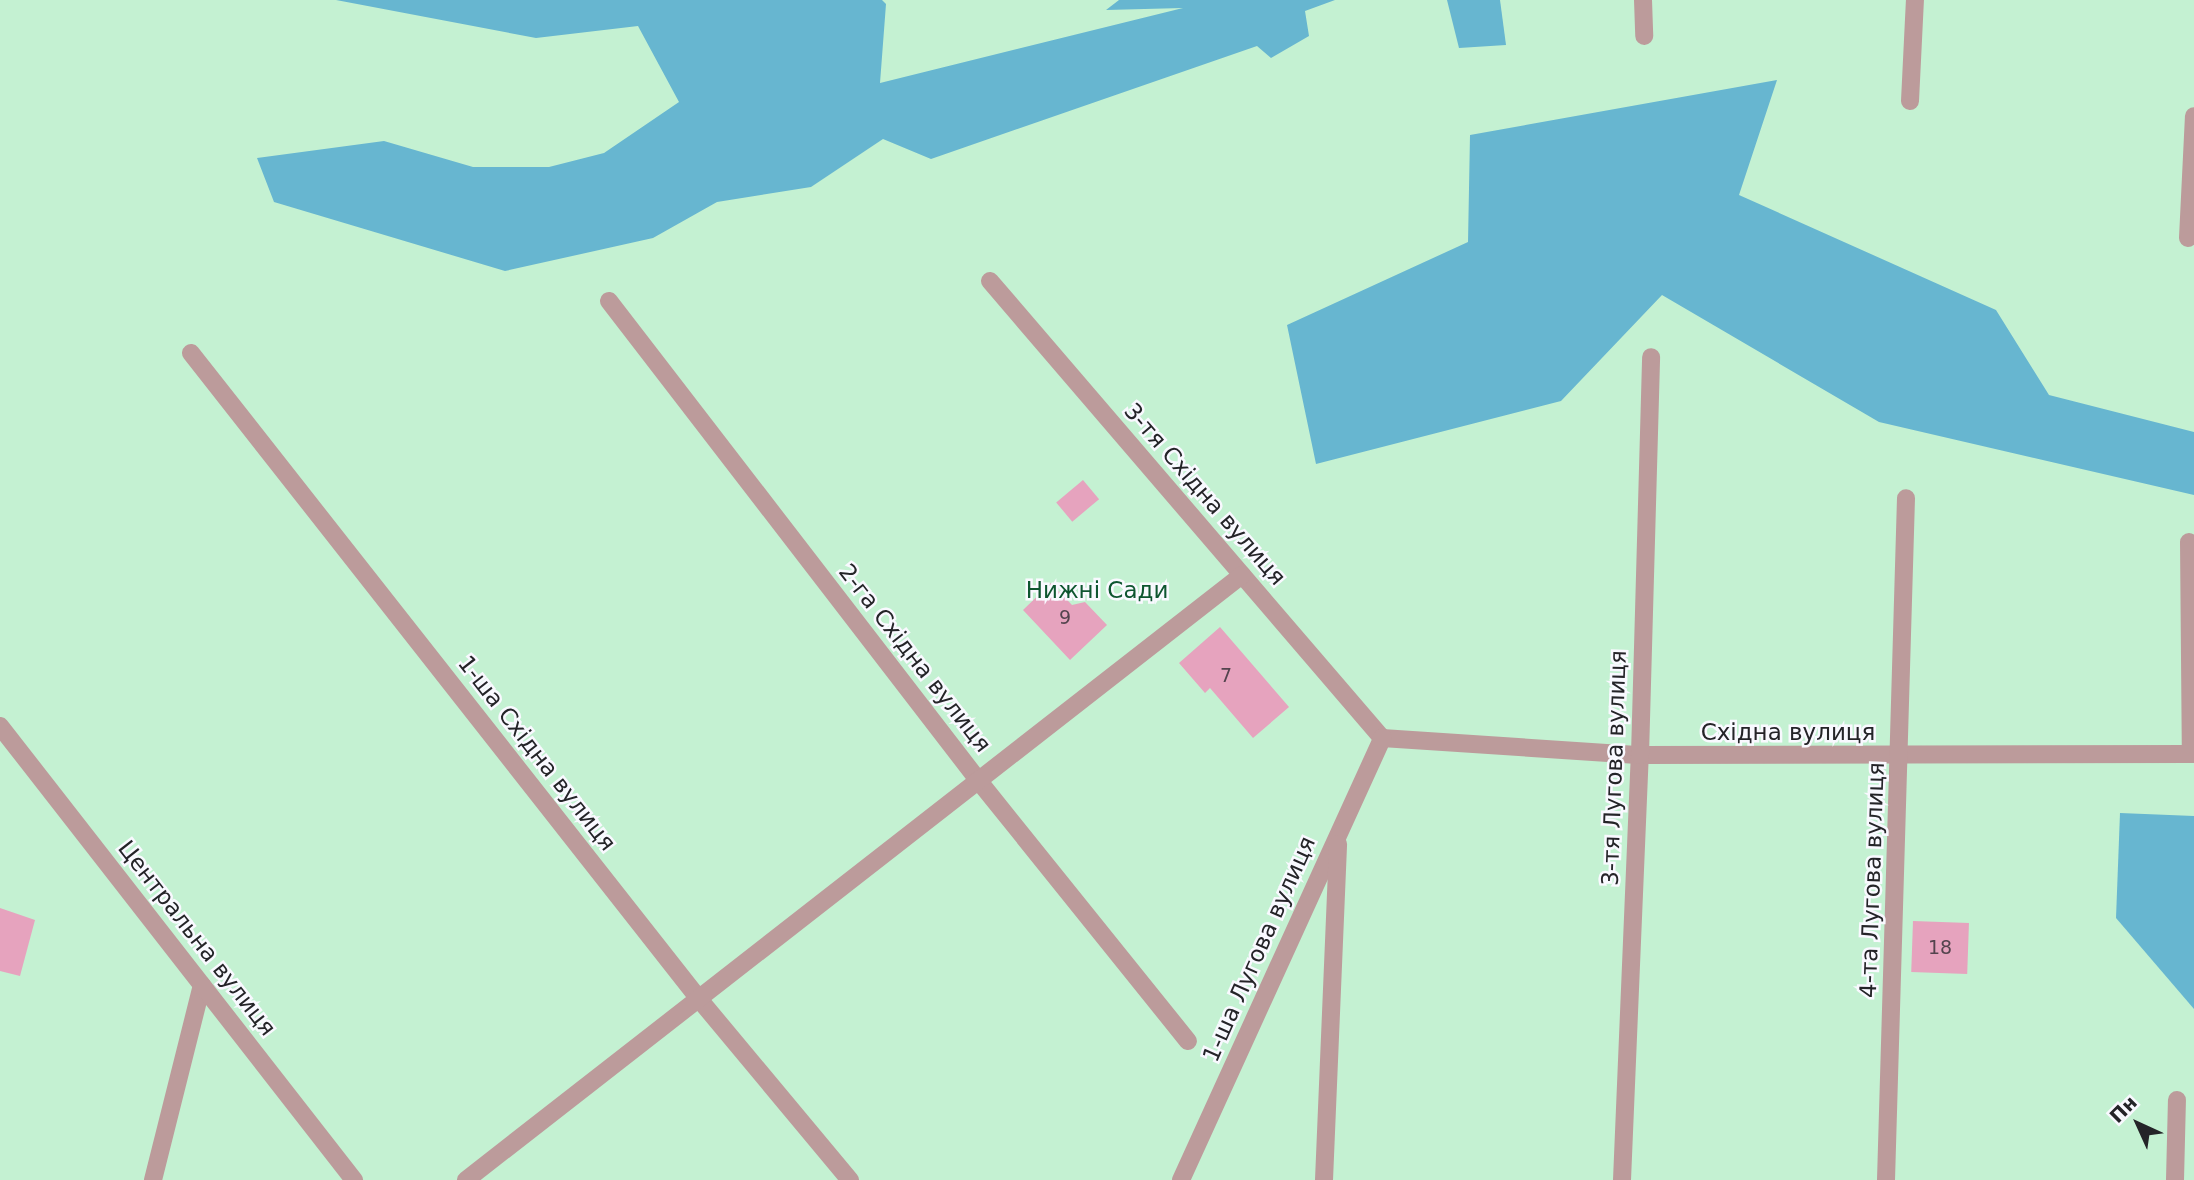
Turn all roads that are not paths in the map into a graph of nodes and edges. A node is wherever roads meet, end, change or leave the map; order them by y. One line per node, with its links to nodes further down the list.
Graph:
1 (1643, 0): 3 (street)
2 (1915, 0): 4 (street)
3 (1644, 36)
4 (1910, 100)
5 (2194, 116): 6 (street)
6 (2188, 238)
7 (990, 281): 13 (street, 3-тя Східна вулиця)
8 (609, 301): 19 (street, 2-га Східна вулиця)
9 (191, 353): 22 (street, 1-ша Східна вулиця)
10 (1651, 357): 17 (street, 3-тя Лугова вулиця)
11 (1906, 498): 18 (street, 4-та Лугова вулиця)
12 (2189, 542): 16 (street)
13 (1242, 575): 15 (street, 3-тя Східна вулиця); 19 (street)
14 (0, 726): 21 (street, Центральна вулиця)
15 (1382, 738): 17 (street, Східна вулиця); 20 (street, 1-ша Лугова вулиця)
16 (2192, 754): 18 (street, Східна вулиця)
17 (1640, 755): 18 (street, Східна вулиця); 31 (street, 3-тя Лугова вулиця)
18 (1901, 757): 32 (street, 4-та Лугова вулиця)
19 (978, 780): 22 (street); 23 (street, 2-га Східна вулиця)
20 (1339, 833): 29 (street, 1-ша Лугова вулиця); 30 (street)
21 (202, 985): 25 (street); 26 (street, Центральна вулиця)
22 (699, 999): 27 (street); 28 (street, 1-ша Східна вулиця)
23 (1188, 1041)
24 (2178, 1100): 33 (street)
25 (153, 1180)
26 (354, 1180)
27 (466, 1180)
28 (850, 1180)
29 (1181, 1180)
30 (1324, 1180)
31 (1622, 1180)
32 (1886, 1180)
33 (2175, 1180)

